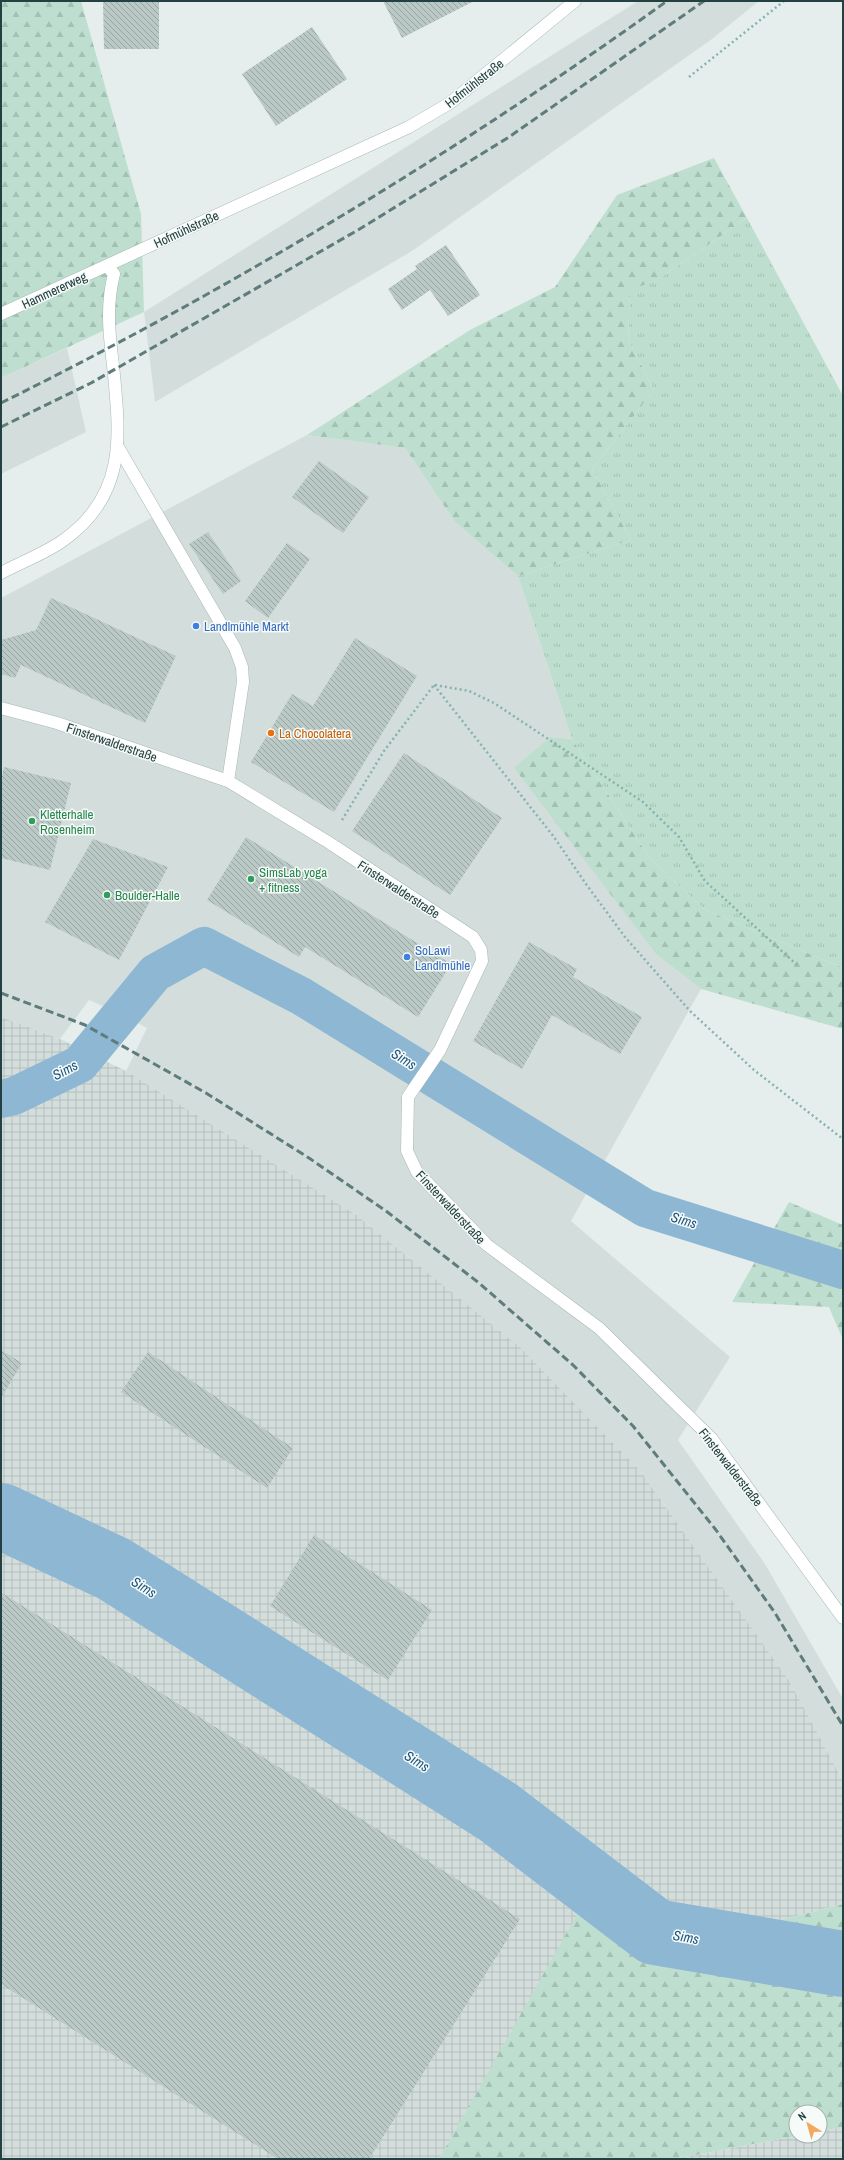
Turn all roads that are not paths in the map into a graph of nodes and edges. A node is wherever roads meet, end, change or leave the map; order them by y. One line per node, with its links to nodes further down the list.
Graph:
1 (576, 1): 2 (street, Hofmühlstraße)
2 (107, 266): 3 (street, Hammererweg); 4 (street)
3 (1, 314)
4 (118, 447): 5 (street); 7 (street)
5 (1, 573)
6 (1, 708): 7 (street, Finsterwalderstraße)
7 (228, 781): 8 (street, Finsterwalderstraße)
8 (843, 1618)

